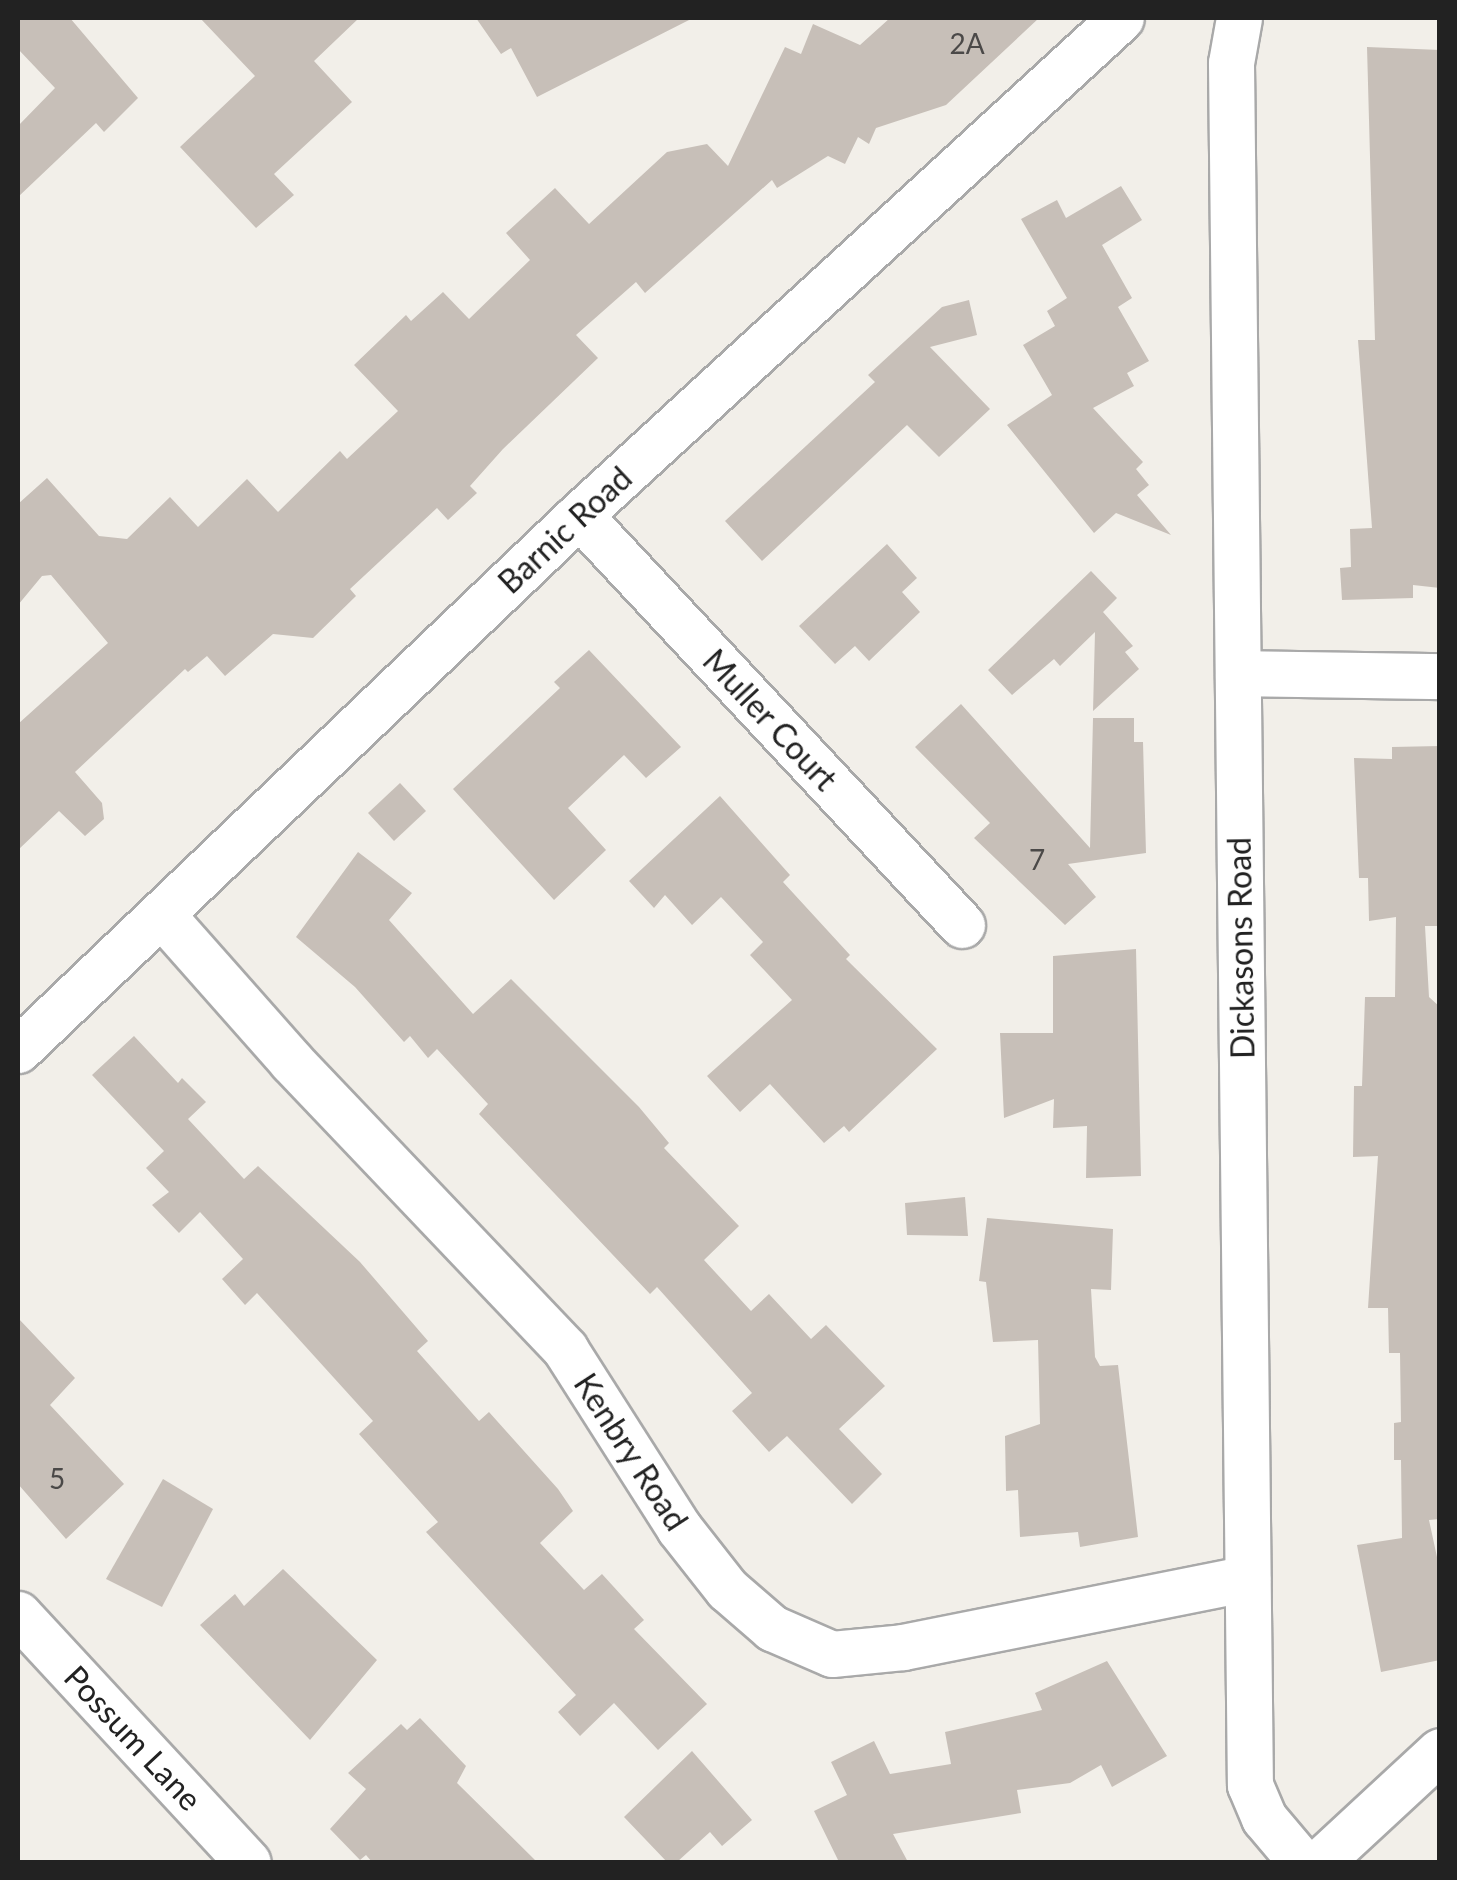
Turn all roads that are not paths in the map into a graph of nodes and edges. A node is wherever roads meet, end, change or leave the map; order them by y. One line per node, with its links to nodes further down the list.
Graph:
1 (1121, 18): 3 (street, Barnic Road)
2 (1239, 18): 4 (street, Dickasons Road)
3 (579, 515): 6 (street, Barnic Road); 7 (street, Muller Court)
4 (1238, 673): 5 (street); 9 (street, Dickasons Road)
5 (1440, 676)
6 (162, 915): 8 (street, Barnic Road); 9 (street, Kenbry Road)
7 (962, 925)
8 (18, 1050)
9 (1246, 1578): 13 (street, Dickasons Road)
10 (18, 1614): 12 (street, Possum Lane)
11 (1440, 1750): 14 (street)
12 (248, 1862)
13 (1301, 1862)
14 (1320, 1862)

